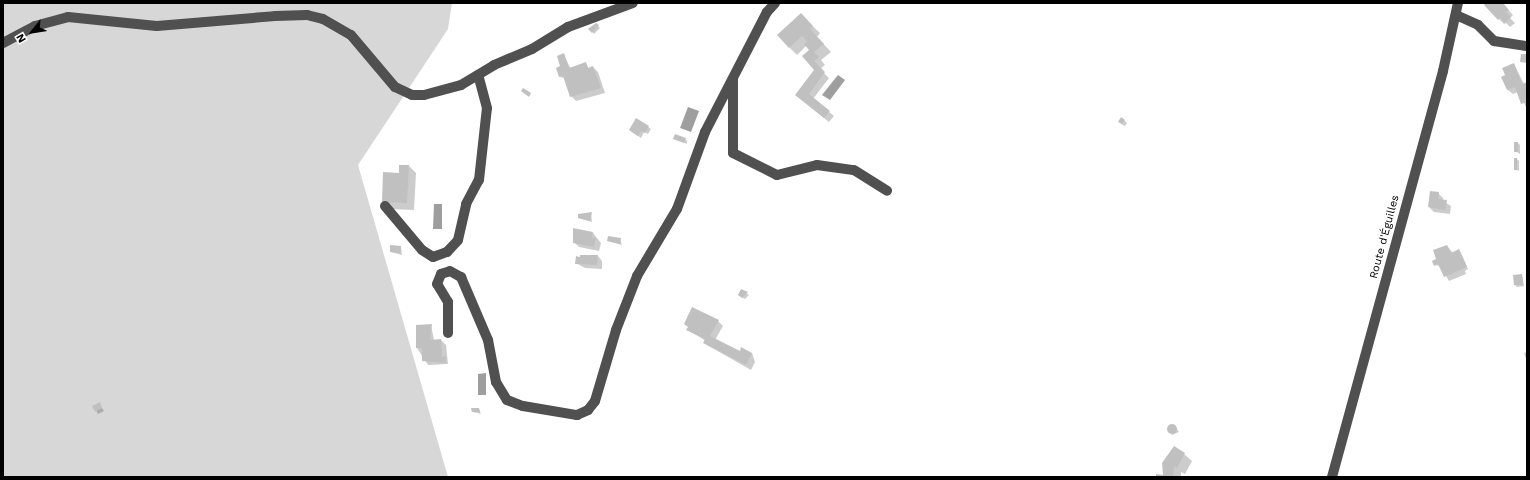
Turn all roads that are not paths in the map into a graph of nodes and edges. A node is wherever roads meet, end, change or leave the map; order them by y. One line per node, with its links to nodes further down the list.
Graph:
1 (633, 3): 7 (street)
2 (775, 3): 8 (street)
3 (1458, 3): 4 (street, Route d'Éguilles)
4 (1456, 15): 6 (street); 12 (street, Route d'Éguilles)
5 (3, 42): 7 (street)
6 (1527, 46)
7 (478, 75): 10 (street)
8 (733, 80): 9 (street); 11 (street)
9 (887, 190)
10 (385, 206)
11 (448, 333)
12 (1332, 477)

